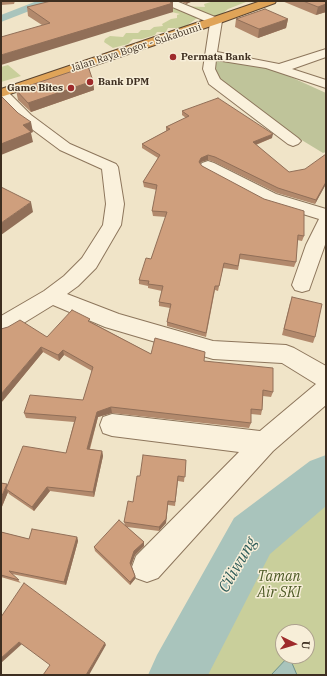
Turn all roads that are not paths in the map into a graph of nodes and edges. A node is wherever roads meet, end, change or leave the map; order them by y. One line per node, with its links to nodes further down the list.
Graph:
1 (167, 1): 3 (street)
2 (271, 1): 3 (highway, Jalan Raya Bogor - Sukabumi)
3 (216, 21): 5 (street); 8 (highway, Jalan Raya Bogor - Sukabumi)
4 (326, 53): 6 (street)
5 (210, 55): 6 (street); 9 (street)
6 (281, 68): 7 (street)
7 (326, 84)
8 (1, 93): 14 (street)
9 (294, 141)
10 (208, 166): 11 (street)
11 (326, 216)
12 (326, 222): 13 (street)
13 (302, 285)
14 (51, 296): 15 (street); 16 (street)
15 (1, 326)
16 (326, 378)
17 (326, 390): 19 (street)
18 (112, 425): 19 (street)
19 (264, 443): 20 (street)
20 (147, 567)

